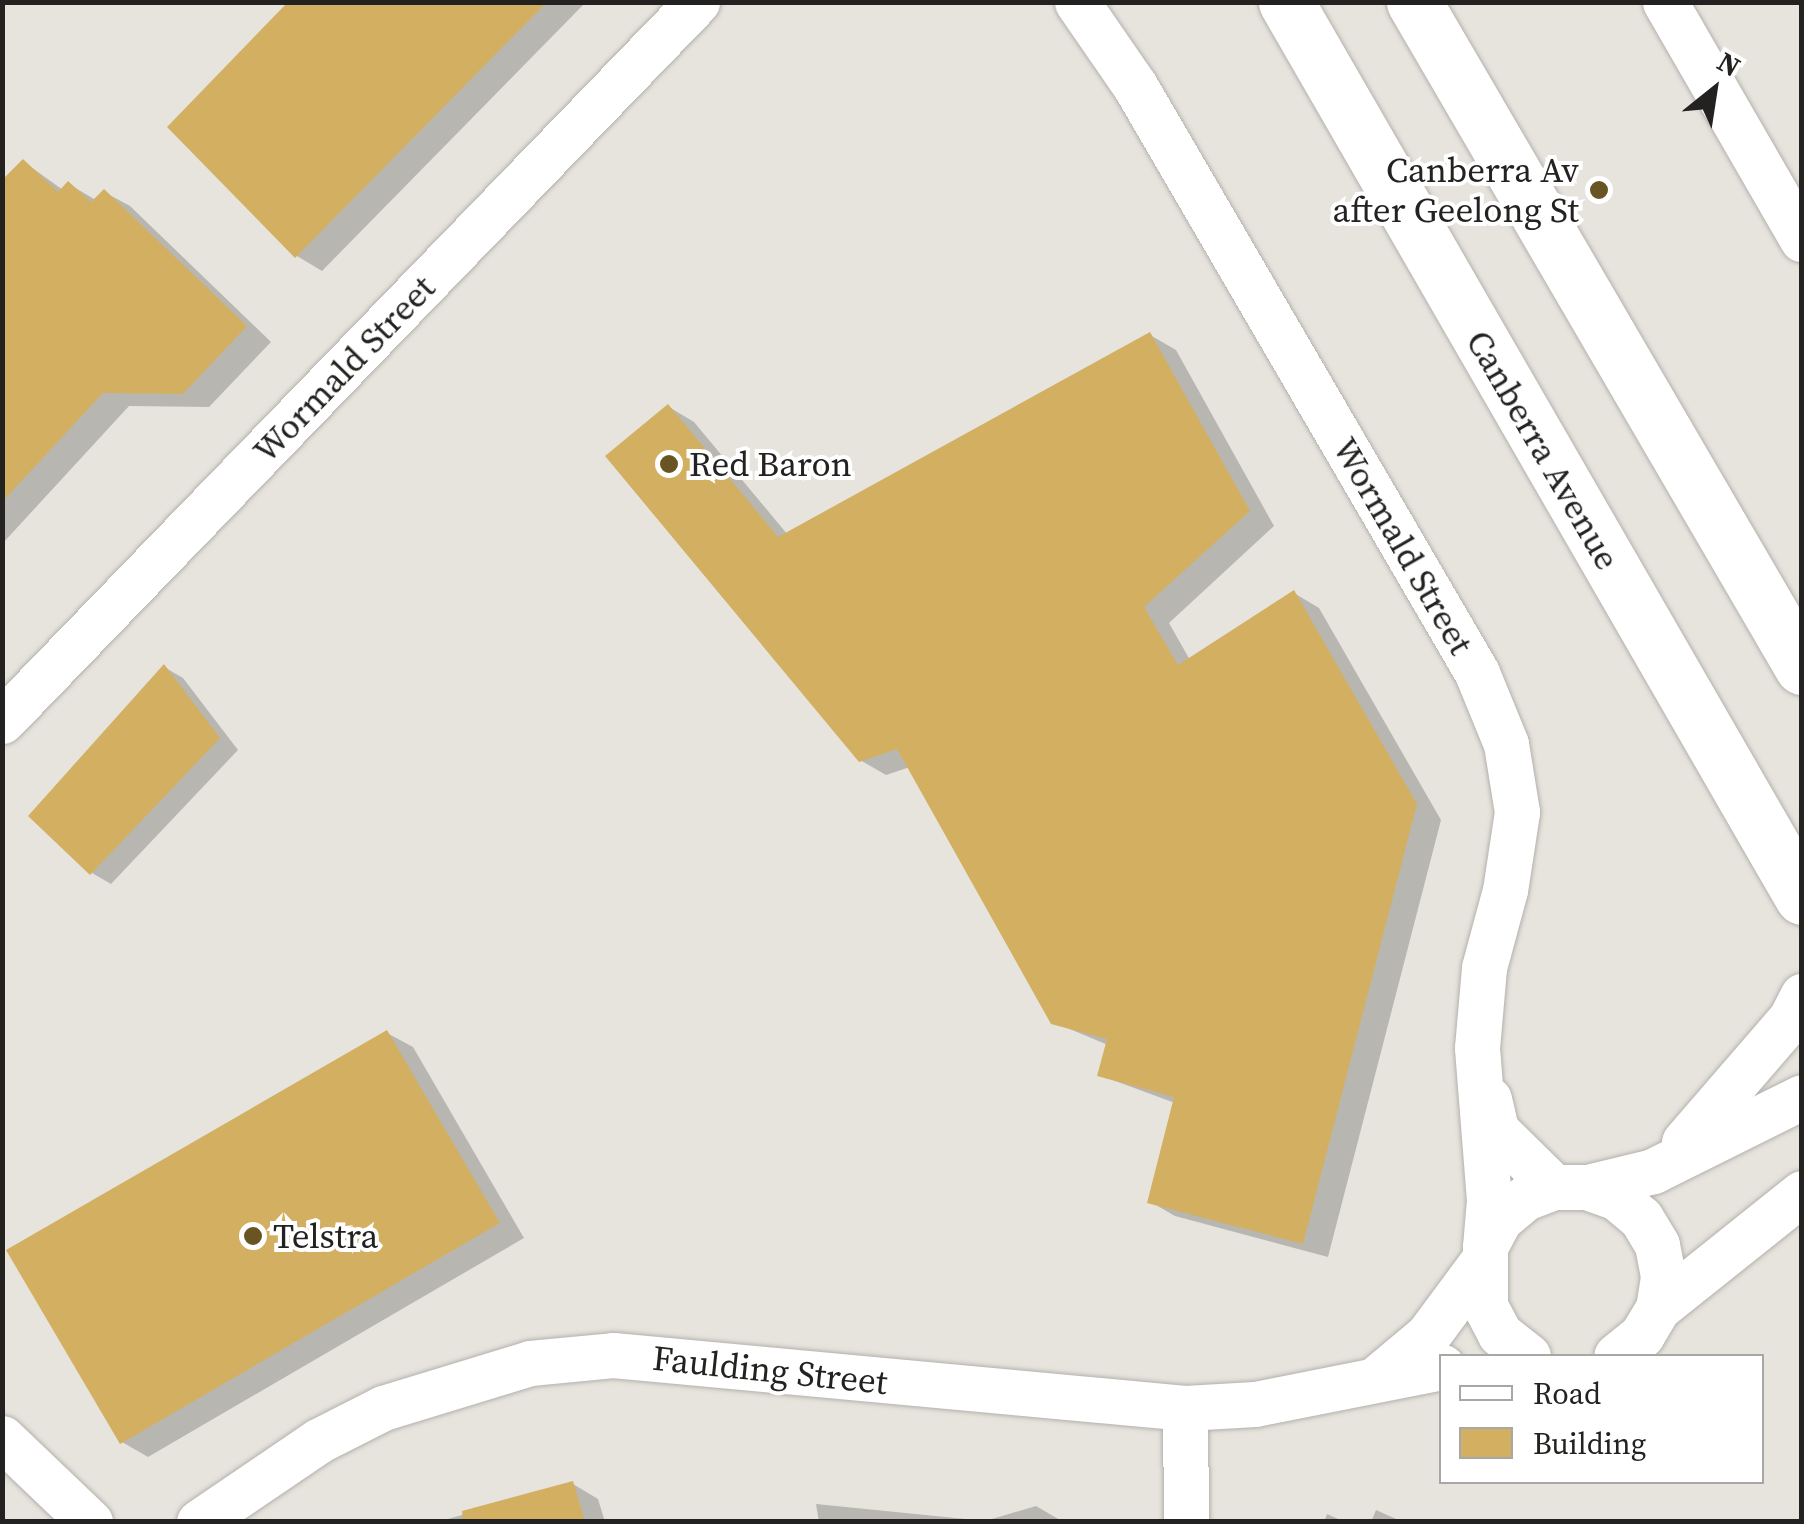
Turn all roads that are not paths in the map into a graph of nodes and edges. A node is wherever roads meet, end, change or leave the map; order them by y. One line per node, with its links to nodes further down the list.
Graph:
1 (1076, 2): 7 (street, Wormald Street)
2 (1100, 2): 7 (street, Wormald Street)
3 (1414, 2): 9 (highway)
4 (1666, 2): 8 (street)
5 (1287, 4): 11 (highway, Canberra Avenue)
6 (690, 7): 10 (street, Wormald Street)
7 (1136, 86): 15 (street, Wormald Street)
8 (1802, 239)
9 (1802, 667)
10 (2, 721)
11 (1774, 850): 12 (highway, Canberra Avenue); 13 (street)
12 (1802, 897)
13 (1802, 909)
14 (1802, 996): 17 (street)
15 (1477, 1048): 18 (street, Wormald Street); 20 (street, Wormald Street)
16 (1802, 1097): 17 (street)
17 (1654, 1171): 18 (street)
18 (1570, 1187): 20 (street, Faulding Street); 21 (street, Wormald Street)
19 (1798, 1197): 21 (street)
20 (1483, 1255): 22 (street, Wormald Street); 25 (street, Faulding Street)
21 (1658, 1308): 23 (street)
22 (1525, 1354)
23 (1618, 1354)
24 (1439, 1368): 25 (street, Faulding Street)
25 (1378, 1376): 26 (street, Faulding Street)
26 (1185, 1408): 29 (street, Faulding Street); 30 (street)
27 (2, 1438): 28 (street)
28 (90, 1522)
29 (198, 1522)
30 (1186, 1522)

